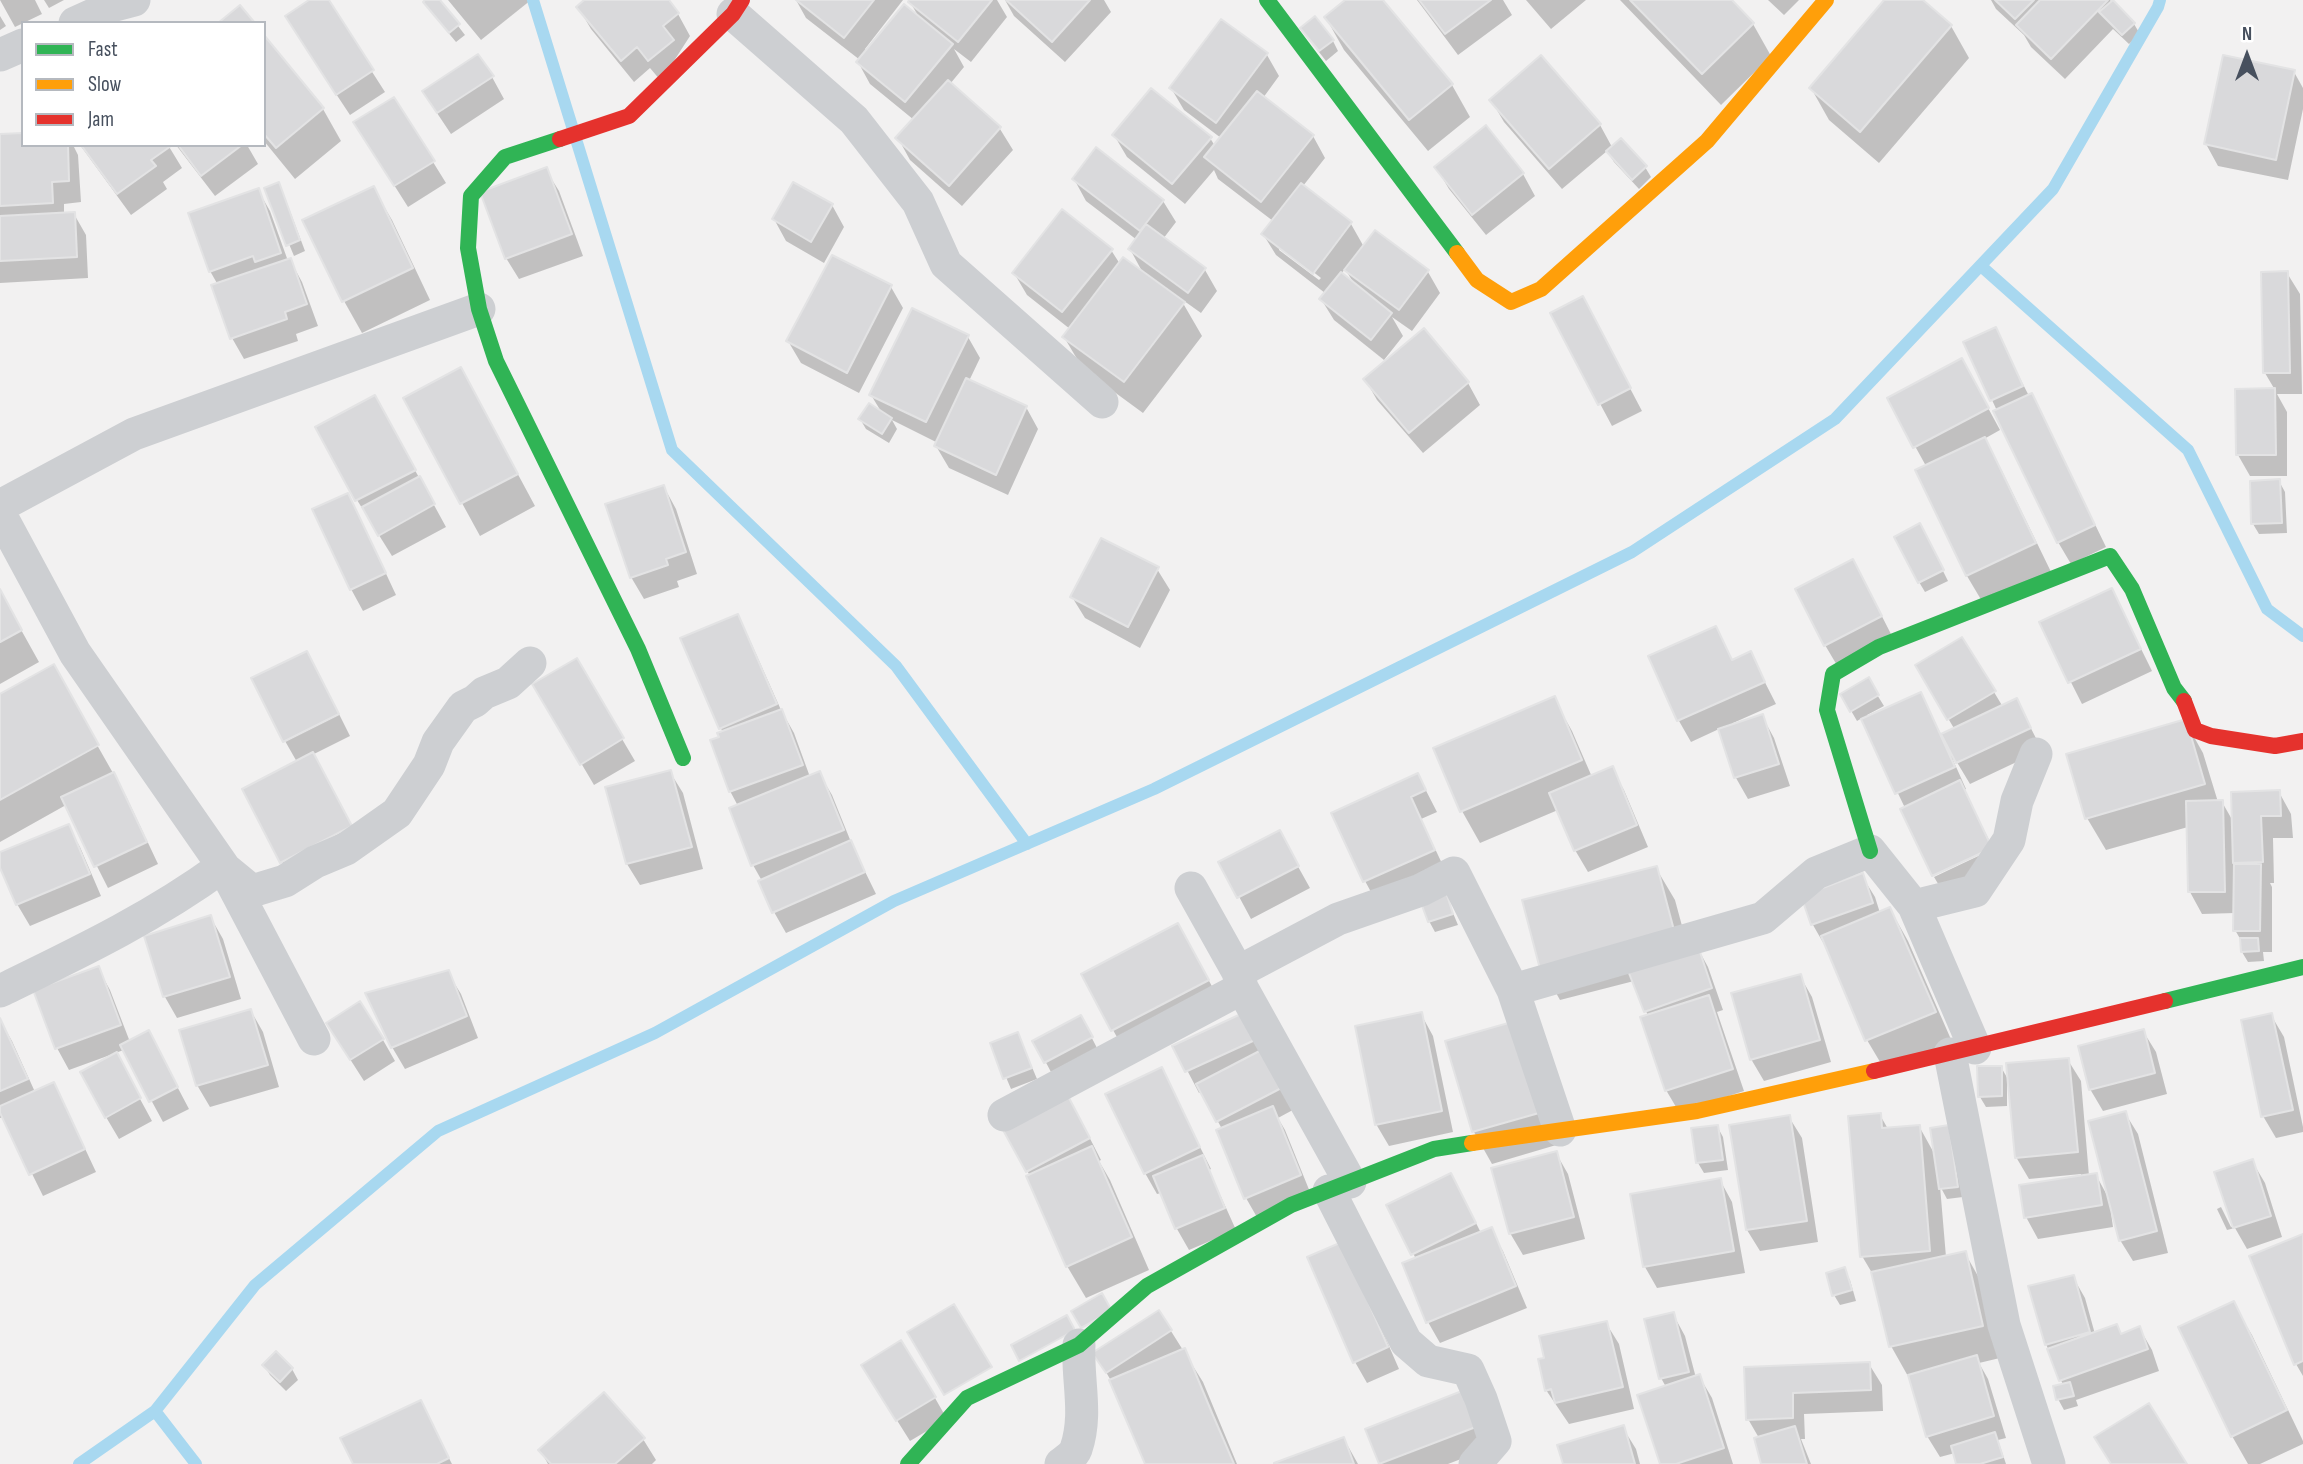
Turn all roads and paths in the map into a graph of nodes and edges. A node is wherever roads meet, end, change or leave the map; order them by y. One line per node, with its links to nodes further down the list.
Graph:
1 (1826, 0): 2 (street)
2 (1271, 1)
3 (121, 2): 5 (street)
4 (738, 7): 8 (street); 9 (street)
5 (79, 21)
6 (21, 46): 7 (street)
7 (0, 55)
8 (479, 309): 10 (street); 15 (street)
9 (1102, 402)
10 (0, 506)
11 (0, 514): 17 (street)
12 (530, 663): 17 (street)
13 (2303, 741): 16 (street)
14 (2036, 754): 19 (street)
15 (683, 758)
16 (1870, 850): 19 (street); 22 (street)
17 (223, 866): 23 (street); 24 (street)
18 (1191, 888): 21 (street)
19 (1914, 906): 25 (street)
20 (2303, 967): 25 (street)
21 (1240, 980): 22 (street); 26 (street); 28 (street)
22 (1513, 990): 27 (street)
23 (0, 991)
24 (314, 1039)
25 (1963, 1051): 27 (street); 33 (street)
26 (1004, 1115)
27 (1560, 1130): 28 (street)
28 (1340, 1186): 29 (street); 32 (street)
29 (1079, 1345): 30 (street); 31 (street)
30 (908, 1464)
31 (1061, 1464)
32 (1475, 1464)
33 (2049, 1464)

